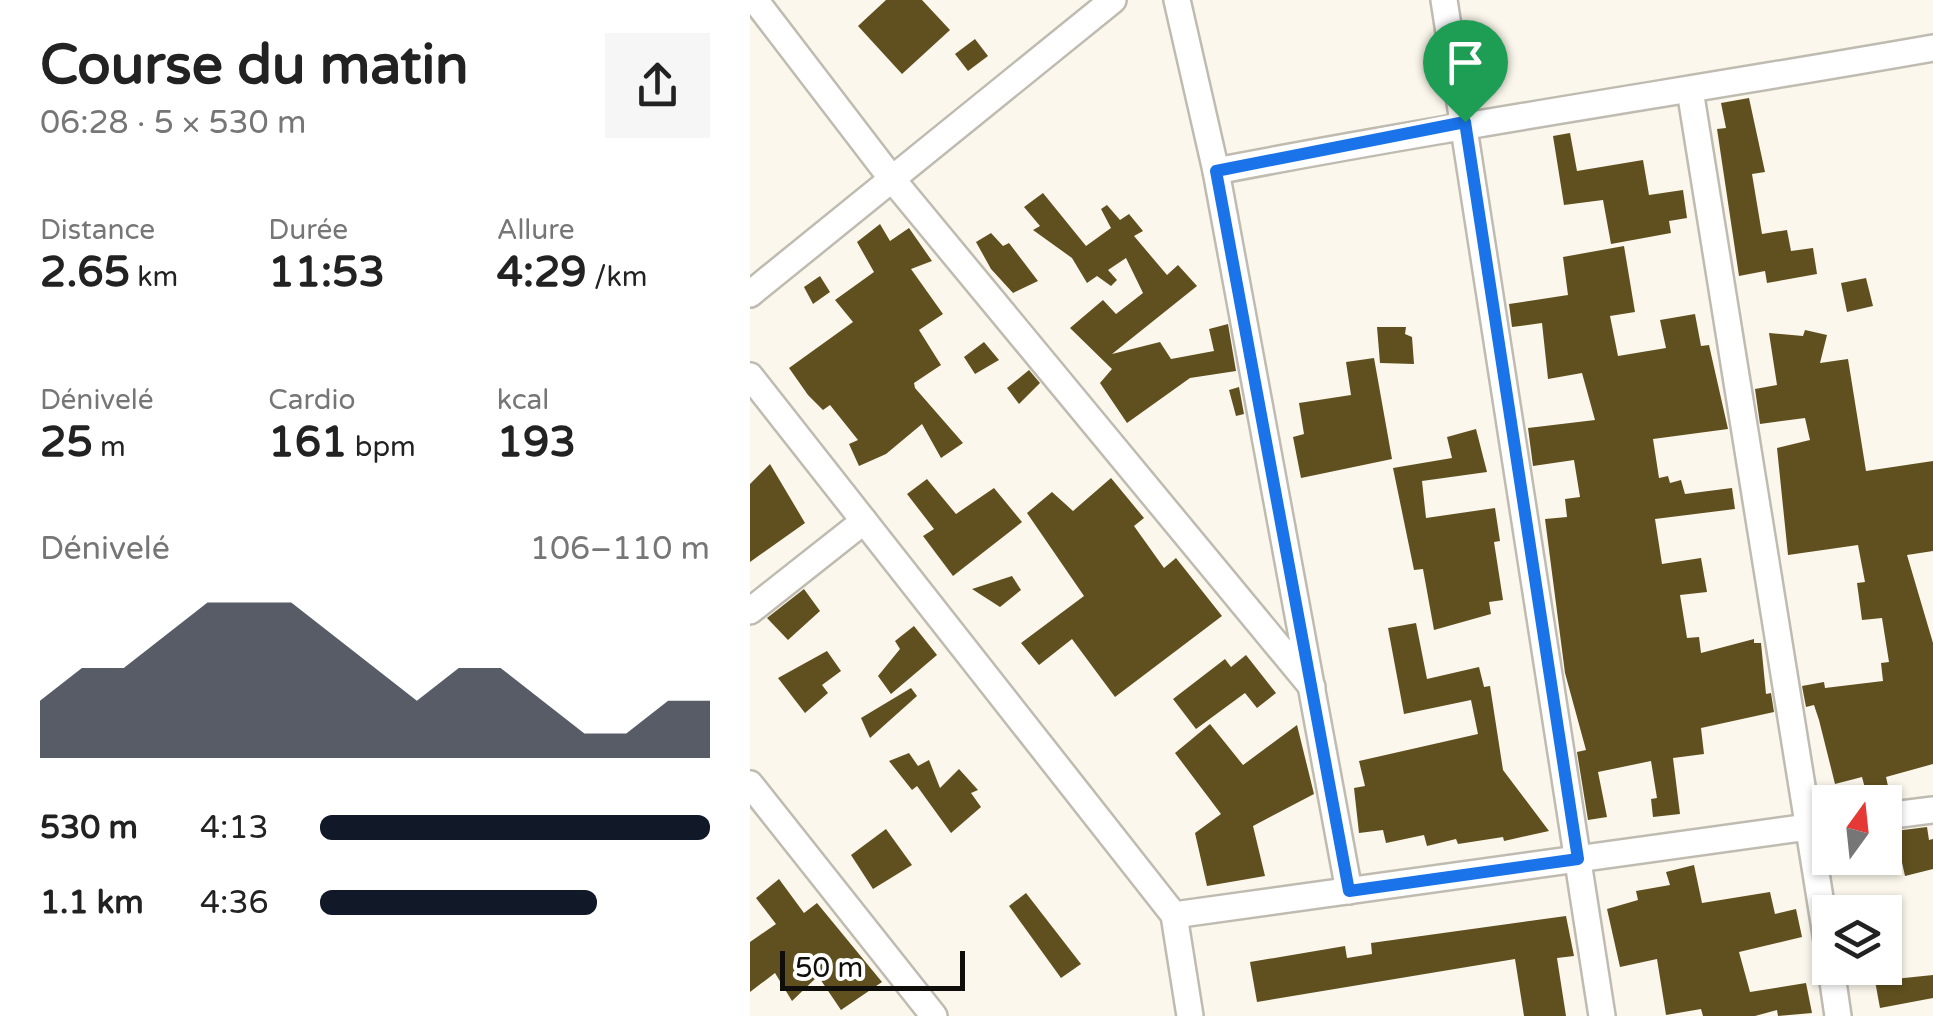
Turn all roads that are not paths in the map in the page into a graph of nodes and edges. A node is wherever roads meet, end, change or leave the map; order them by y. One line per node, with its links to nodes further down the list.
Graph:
1 (754, 0): 9 (street)
2 (1113, 0): 9 (street)
3 (1177, 0): 8 (street)
4 (1444, 0): 7 (street)
5 (1933, 48): 6 (street)
6 (1690, 90): 7 (street); 16 (street)
7 (1465, 122): 8 (street); 20 (street)
8 (1216, 171): 14 (street)
9 (892, 178): 10 (street); 14 (street)
10 (750, 294)
11 (750, 376): 12 (street)
12 (864, 522): 13 (street); 22 (street)
13 (750, 611)
14 (1316, 692): 21 (street)
15 (750, 784): 24 (street)
16 (1813, 785)
17 (1933, 810): 18 (street)
18 (1902, 814)
19 (1812, 826): 20 (street)
20 (1578, 859): 21 (street); 26 (street)
21 (1349, 891): 22 (street)
22 (1174, 915): 25 (street)
23 (1833, 985): 27 (street)
24 (934, 1016)
25 (1190, 1016)
26 (1602, 1016)
27 (1838, 1016)

